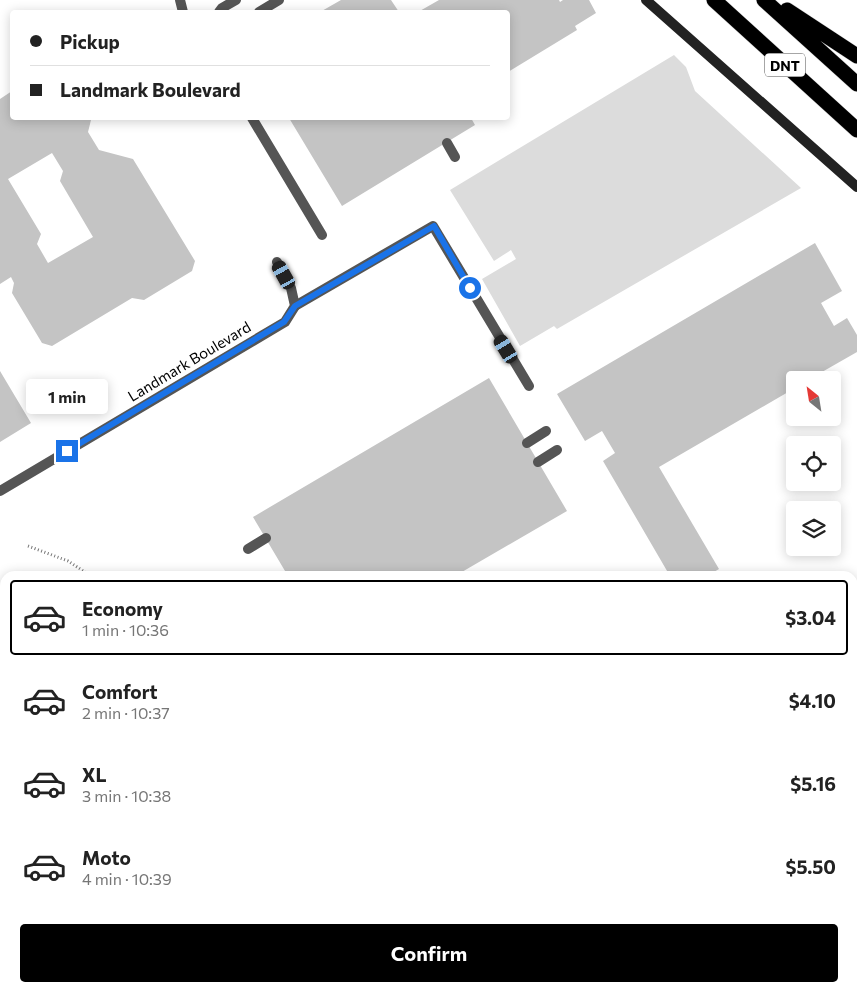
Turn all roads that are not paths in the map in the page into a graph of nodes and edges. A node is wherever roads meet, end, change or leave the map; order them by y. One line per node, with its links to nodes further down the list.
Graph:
1 (236, 0): 7 (street)
2 (279, 0): 8 (street)
3 (646, 0): 15 (main road)
4 (714, 0): 12 (highway, DNT)
5 (764, 0): 10 (highway, DNT)
6 (771, 0): 9 (highway)
7 (221, 10)
8 (262, 10)
9 (857, 56)
10 (857, 84)
11 (253, 120): 16 (street)
12 (857, 130)
13 (447, 142): 14 (street)
14 (455, 157)
15 (857, 187)
16 (322, 235)
17 (277, 262): 18 (street)
18 (295, 306): 19 (street); 24 (street, Landmark Boulevard)
19 (529, 386)
20 (546, 431): 21 (street)
21 (527, 443)
22 (557, 450): 23 (street)
23 (538, 462)
24 (0, 491)
25 (266, 538): 26 (street)
26 (248, 549)

